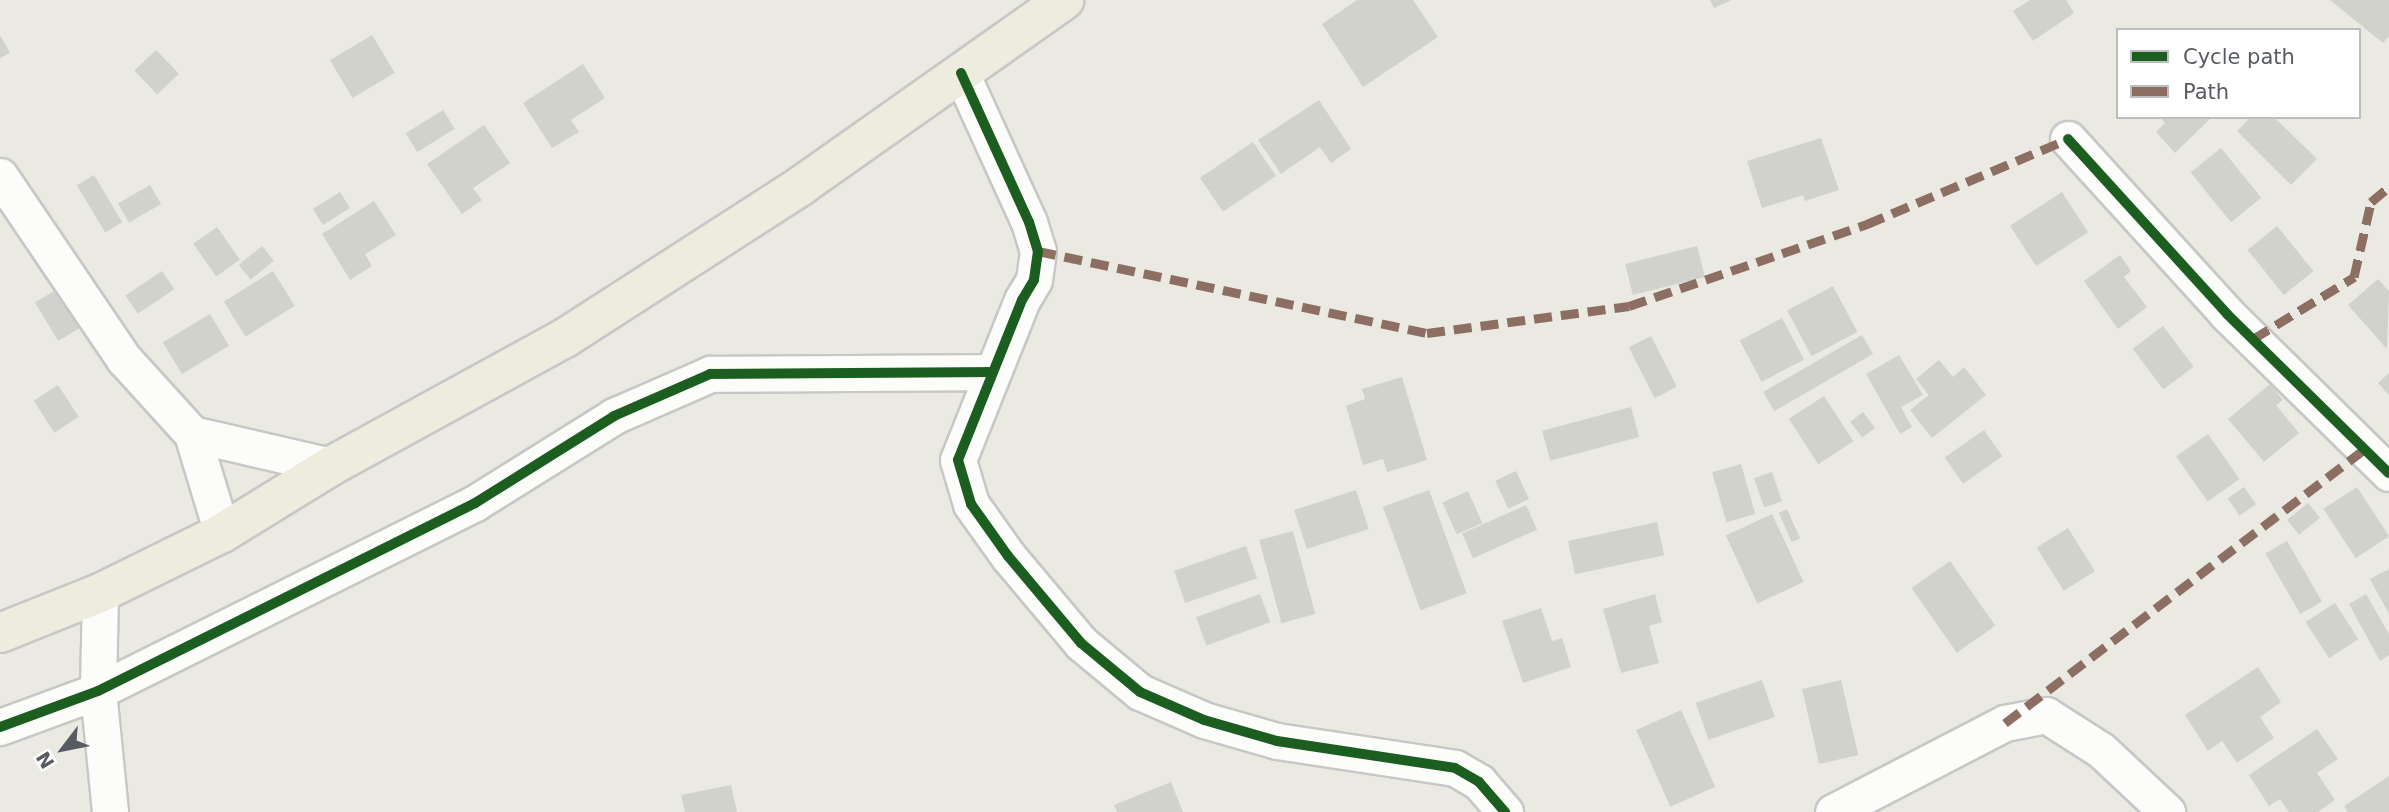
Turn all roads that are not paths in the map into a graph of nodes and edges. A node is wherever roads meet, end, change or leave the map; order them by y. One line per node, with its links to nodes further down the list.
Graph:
1 (1064, 0): 2 (highway)
2 (961, 73): 5 (street); 7 (highway)
3 (2068, 139): 8 (street)
4 (0, 176): 6 (street)
5 (992, 372): 12 (street); 15 (street)
6 (192, 434): 7 (street); 9 (street)
7 (331, 466): 9 (highway)
8 (2389, 473)
9 (222, 533): 10 (highway)
10 (100, 593): 11 (highway); 12 (street)
11 (0, 633)
12 (98, 691): 13 (street); 14 (street)
13 (0, 727)
14 (110, 812)
15 (1504, 812)
16 (1833, 812): 17 (street)
17 (2167, 812)

